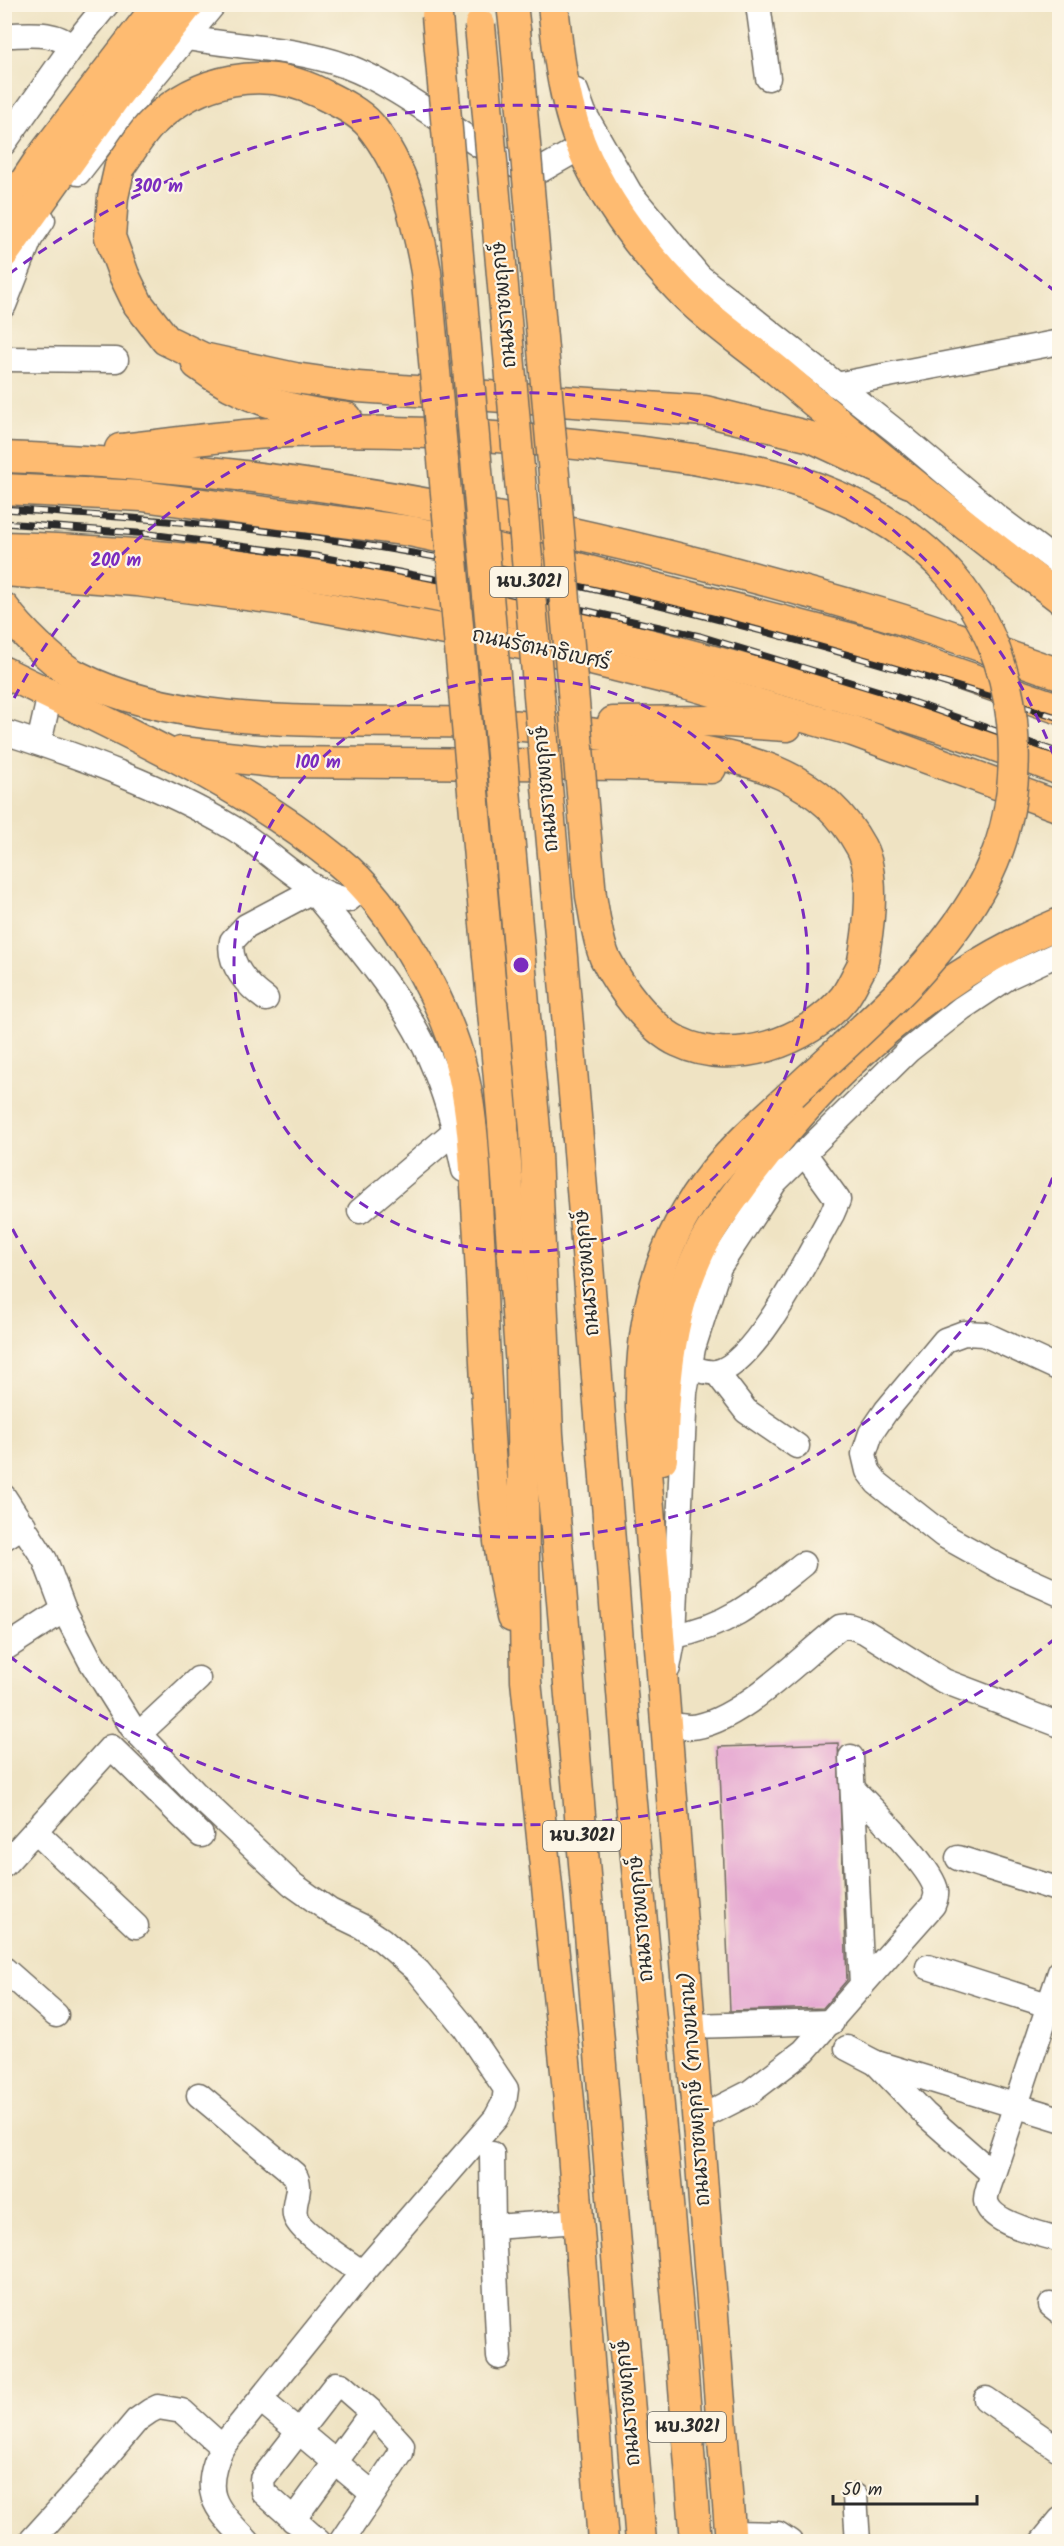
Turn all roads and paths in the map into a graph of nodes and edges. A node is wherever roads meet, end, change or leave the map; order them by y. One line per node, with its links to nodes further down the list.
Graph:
1 (107, 4): 12 (street)
2 (159, 4): 16 (main road)
3 (189, 4): 17 (main road)
4 (214, 4): 11 (street)
5 (553, 4): 15 (main road); 23 (street)
6 (758, 4): 13 (street)
7 (436, 10): 120 (main road, ถนนราชพฤกษ์ / นบ.3021, bridge)
8 (480, 15): 101 (main road, ถนนราชพฤกษ์ / นบ.3021, bridge)
9 (513, 17): 45 (main road, bridge)
10 (4, 35): 12 (street)
11 (187, 38): 15 (street); 18 (street)
12 (72, 47): 14 (street)
13 (768, 78)
14 (4, 143)
15 (582, 146): 26 (main road)
16 (4, 213)
17 (4, 253)
18 (4, 305)
19 (166, 340): 24 (main road); 26 (main road); 68 (main road, bridge)
20 (1059, 342): 23 (street)
21 (4, 359): 22 (street)
22 (116, 360)
23 (836, 385): 31 (street)
24 (468, 434): 25 (main road); 65 (main road, bridge)
25 (19, 458): 30 (main road)
26 (910, 483): 33 (main road)
27 (4, 489): 28 (main road)
28 (410, 531): 30 (main road); 38 (main road)
29 (4, 547): 44 (main road, ถนนรัตนาธิเบศร์)
30 (673, 558): 36 (main road)
31 (1059, 564)
32 (4, 571): 40 (main road, ถนนรัตนาธิเบศร์)
33 (1059, 598)
34 (4, 608): 39 (main road)
35 (4, 672): 37 (main road)
36 (1059, 674)
37 (50, 694): 42 (street); 43 (main road)
38 (1059, 709)
39 (482, 723): 40 (main road); 45 (main road)
40 (853, 731): 46 (main road, ถนนรัตนาธิเบศร์)
41 (4, 732): 42 (street)
42 (39, 743): 47 (street)
43 (161, 748): 45 (main road); 48 (main road)
44 (1059, 770)
45 (816, 793)
46 (1059, 807)
47 (306, 884): 48 (street); 51 (street); 52 (street)
48 (364, 887): 55 (main road)
49 (1059, 923): 65 (main road)
50 (1059, 953): 53 (street)
51 (266, 999)
52 (456, 1130): 54 (street); 55 (street)
53 (804, 1153): 56 (street); 58 (street)
54 (360, 1211)
55 (481, 1264): 68 (main road)
56 (689, 1368): 58 (street); 65 (street)
57 (1059, 1370): 63 (street)
58 (716, 1372): 59 (street)
59 (796, 1446)
60 (4, 1497): 61 (street)
61 (14, 1531): 64 (street)
62 (803, 1564): 65 (street)
63 (1059, 1594)
64 (64, 1610): 66 (street); 71 (street)
65 (668, 1636): 69 (main road, ถนนราชพฤกษ์ (ทางขนาน) / นบ.3021)
66 (4, 1649)
67 (198, 1678): 71 (street)
68 (526, 1681): 97 (main road, นบ.3021)
69 (668, 1724): 70 (street); 88 (main road, ถนนราชพฤกษ์ (ทางขนาน) / นบ.3021)
70 (1059, 1725)
71 (136, 1731): 72 (street); 100 (street)
72 (111, 1747): 75 (street); 76 (street)
73 (851, 1756): 74 (street)
74 (853, 1789): 84 (street); 84 (street)
75 (35, 1831): 78 (street); 80 (street)
76 (201, 1835)
77 (958, 1858): 79 (street)
78 (4, 1864)
79 (1059, 1890)
80 (136, 1926)
81 (928, 1967): 85 (street)
82 (4, 1969): 86 (street)
83 (1059, 1972): 85 (street)
84 (862, 1985): 87 (street)
85 (1054, 2007): 92 (street)
86 (56, 2016)
87 (832, 2022): 88 (street); 93 (street)
88 (691, 2026): 93 (main road, ถนนราชพฤกษ์ (ทางขนาน) / นบ.3021)
89 (847, 2048): 90 (street)
90 (876, 2063): 92 (street); 96 (street)
91 (199, 2095): 100 (street)
92 (1017, 2105): 94 (street); 96 (street)
93 (698, 2119): 114 (main road, ถนนราชพฤกษ์ (ทางขนาน) / นบ.3021)
94 (1059, 2119)
95 (492, 2154): 98 (street)
96 (993, 2174): 99 (street)
97 (578, 2221): 98 (street); 119 (main road, นบ.3021)
98 (493, 2227): 102 (street)
99 (1059, 2240)
100 (362, 2273): 104 (street)
101 (678, 2312): 114 (main road); 121 (main road, ถนนราชพฤกษ์ / นบ.3021)
102 (499, 2357)
103 (986, 2399): 108 (street)
104 (261, 2400): 106 (street); 107 (street)
105 (372, 2412): 106 (street); 109 (street); 110 (street)
106 (297, 2430): 109 (street); 112 (street)
107 (222, 2447): 115 (street); 116 (street)
108 (1059, 2450)
109 (334, 2462): 110 (street); 112 (street)
110 (372, 2493): 118 (street)
111 (855, 2496): 123 (street)
112 (293, 2520): 117 (street)
113 (1059, 2520): 124 (street)
114 (730, 2528): 122 (street)
115 (30, 2541)
116 (248, 2541)
117 (319, 2541)
118 (341, 2541)
119 (603, 2541)
120 (641, 2541)
121 (696, 2541)
122 (790, 2541)
123 (858, 2541)
124 (1042, 2541)

